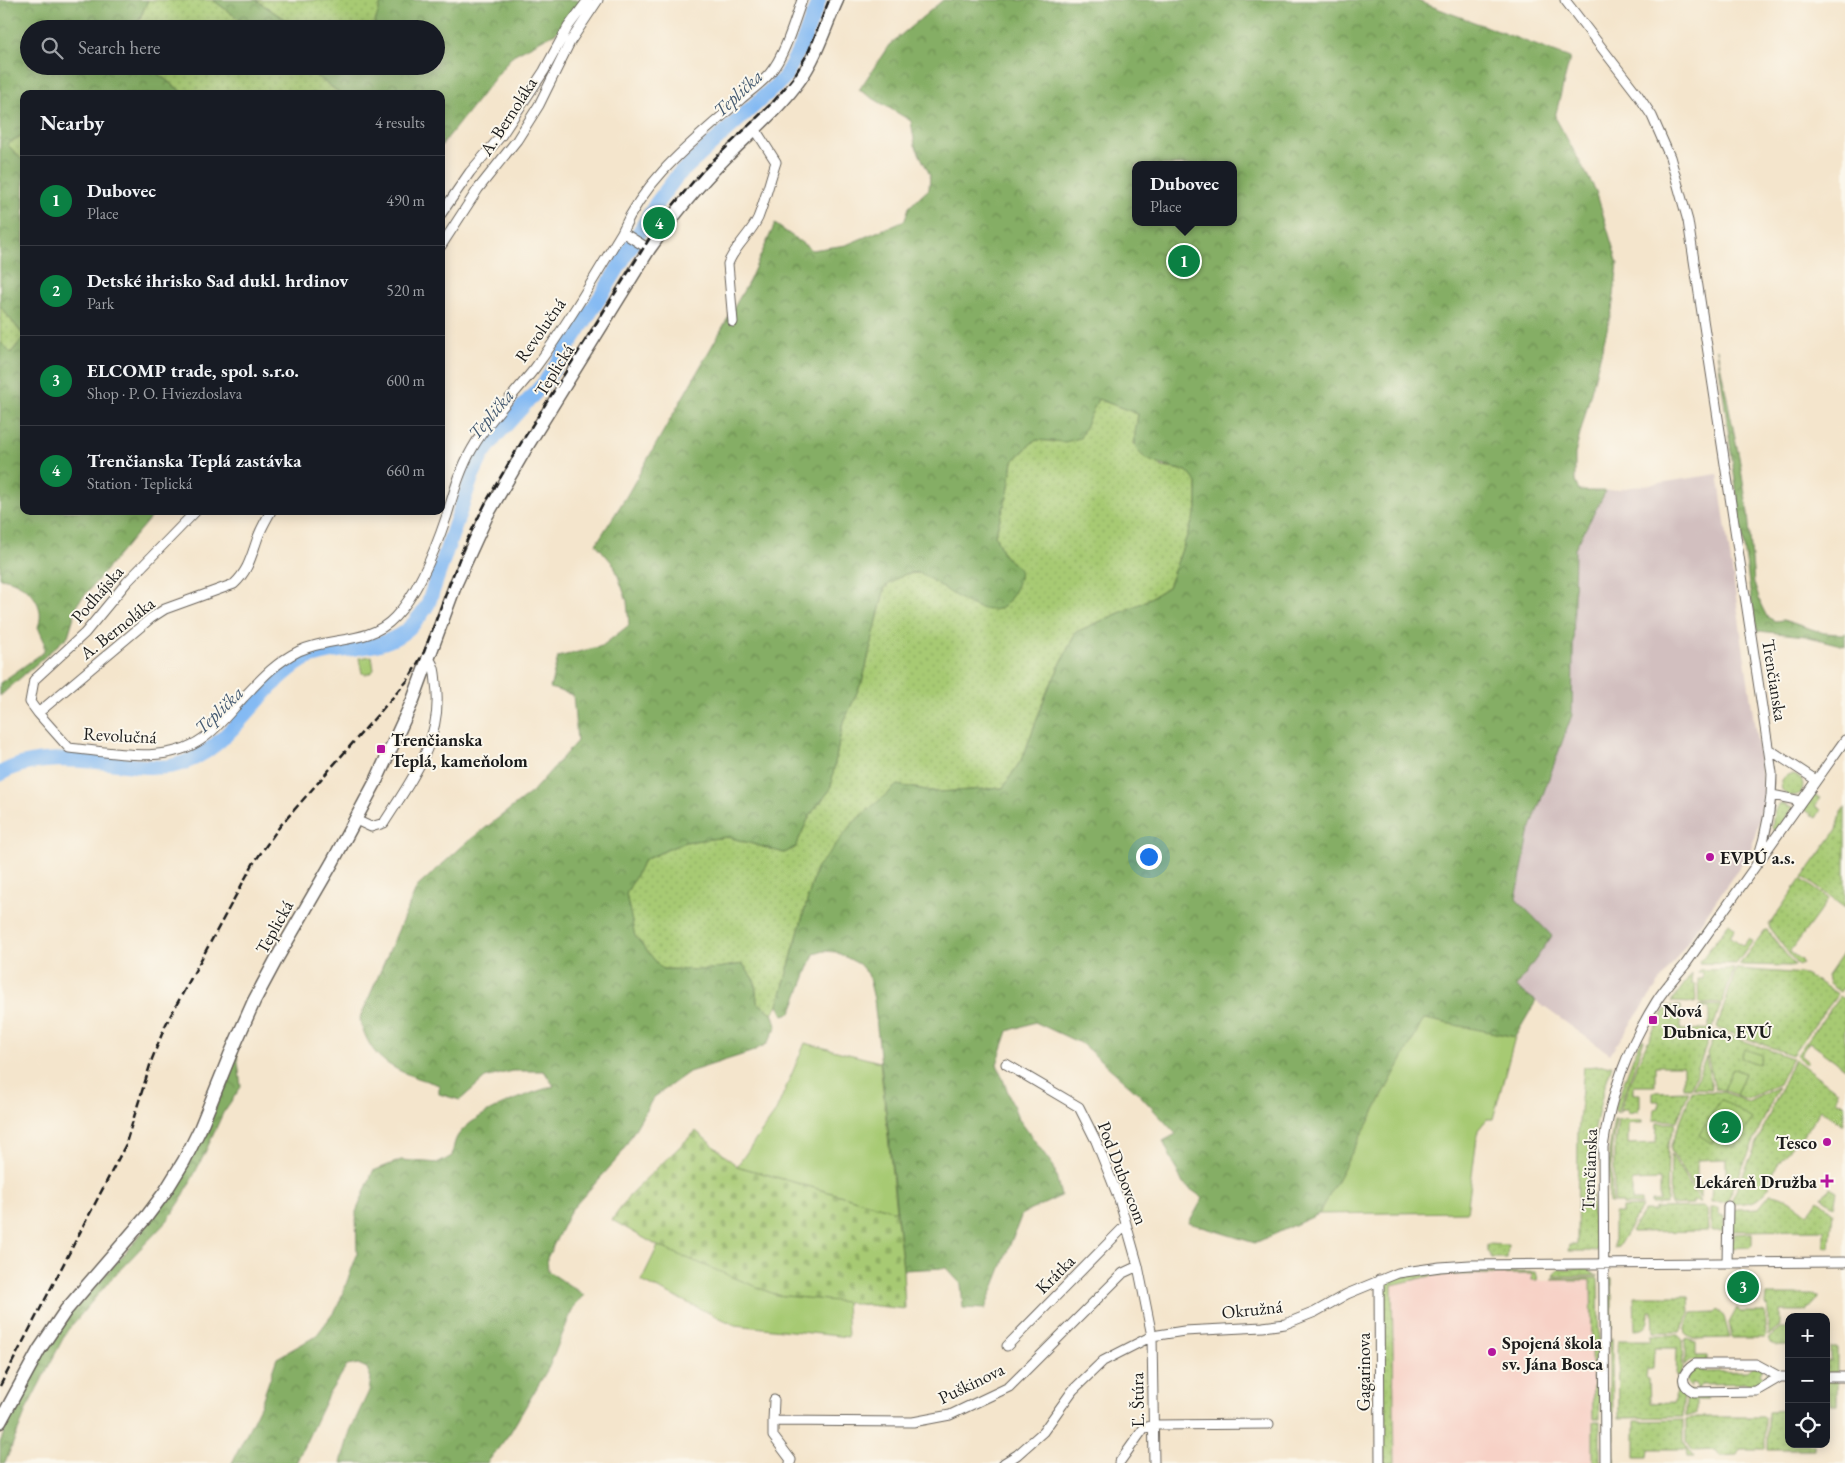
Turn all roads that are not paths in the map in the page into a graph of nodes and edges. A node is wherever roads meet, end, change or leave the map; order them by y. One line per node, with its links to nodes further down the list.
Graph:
1 (588, 0): 7 (street)
2 (598, 0): 9 (street, A. Bernoláka)
3 (802, 0): 8 (street, Revolučná)
4 (837, 0): 6 (main road, Teplická)
5 (1565, 0): 18 (street, Trenčianska)
6 (755, 129): 10 (main road, Teplická); 11 (street)
7 (445, 208)
8 (624, 234): 10 (street); 16 (street, Revolučná)
9 (445, 240)
10 (645, 247): 14 (main road, Teplická)
11 (733, 322)
12 (192, 515): 15 (street, Podhájska)
13 (269, 515): 16 (street, A. Bernoláka)
14 (428, 658): 22 (main road, Teplická); 22 (street)
15 (30, 702): 16 (street, Revolučná)
16 (38, 713)
17 (1845, 740): 19 (street, Trenčianska)
18 (1770, 750): 19 (street); 20 (street, Trenčianska)
19 (1816, 780): 21 (street, Trenčianska)
20 (1772, 795): 21 (street); 23 (street, Trenčianska)
21 (1801, 801): 23 (street, Trenčianska)
22 (356, 820): 39 (main road, Teplická)
23 (1757, 862): 29 (street, Trenčianska)
24 (1006, 1064): 26 (street, Pod Dubovcom)
25 (1728, 1206): 28 (street)
26 (1126, 1225): 30 (street, Pod Dubovcom); 33 (street, Krátka)
27 (1845, 1262): 28 (street, Okružná)
28 (1727, 1263): 29 (street, Okružná)
29 (1603, 1265): 31 (street, Okružná); 47 (street, Trenčianska)
30 (1138, 1266): 32 (street, Pod Dubovcom); 38 (street, Puškinova)
31 (1379, 1280): 32 (street, Okružná); 46 (street, Gagarinova)
32 (1152, 1336): 41 (street, Ľ. Štúra); 43 (street, Okružná)
33 (1007, 1346)
34 (1784, 1377): 34 (street)
35 (1830, 1377): 36 (street)
36 (1845, 1377)
37 (774, 1400): 38 (street)
38 (773, 1421): 42 (street)
39 (0, 1422)
40 (1270, 1424): 41 (street)
41 (1154, 1425): 44 (street); 45 (street, Ľ. Štúra)
42 (790, 1463)
43 (1004, 1463)
44 (1119, 1463)
45 (1154, 1463)
46 (1380, 1463)
47 (1605, 1463)

